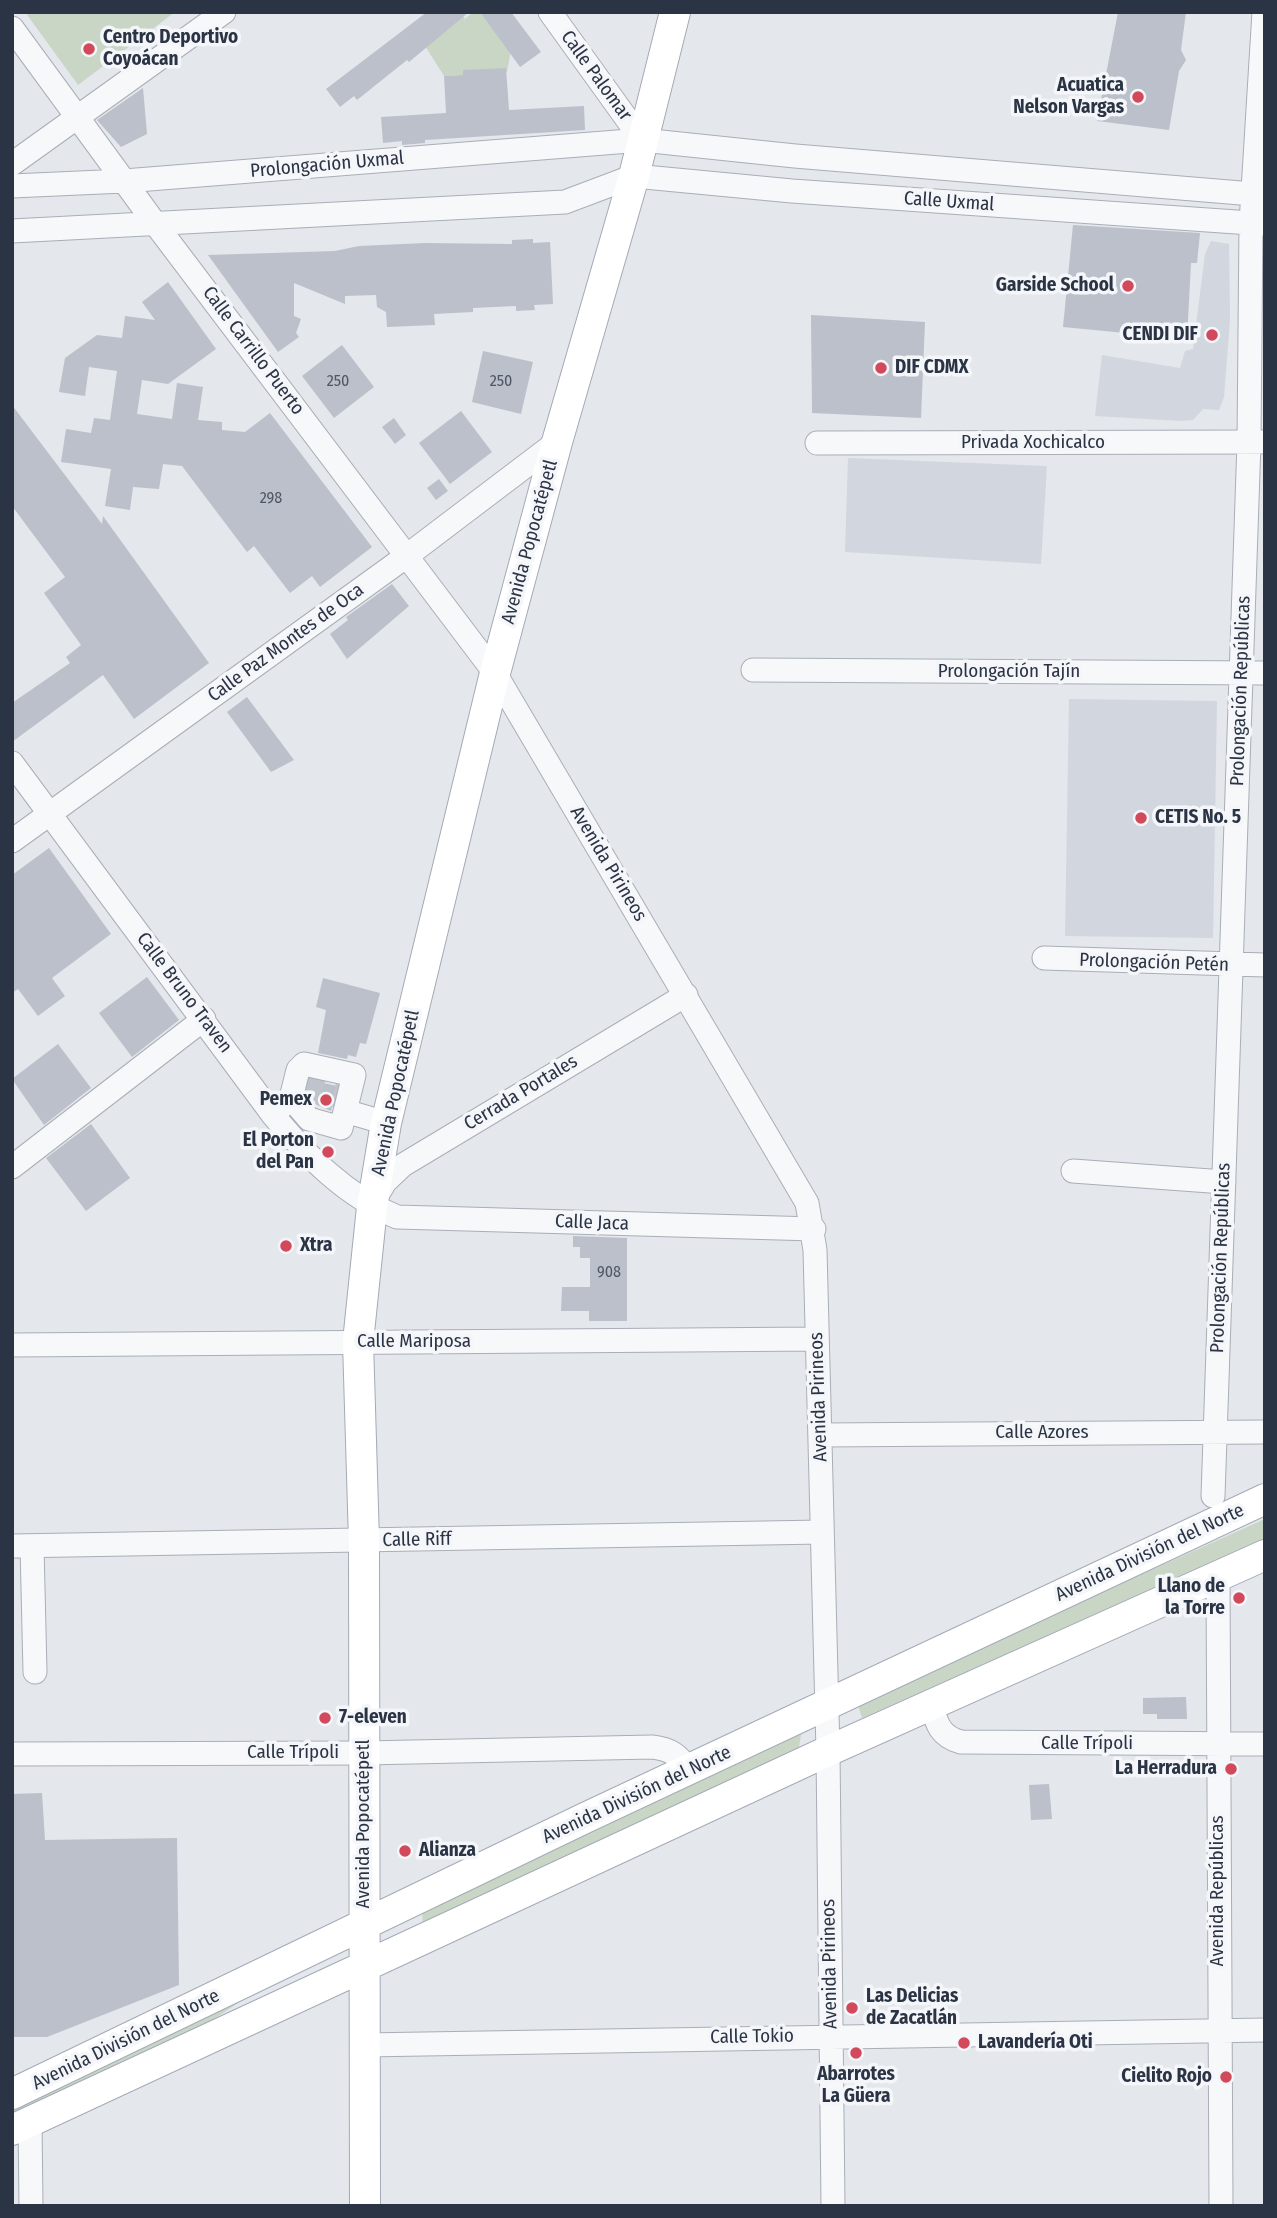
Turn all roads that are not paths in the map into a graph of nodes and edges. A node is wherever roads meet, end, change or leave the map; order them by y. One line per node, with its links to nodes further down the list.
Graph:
1 (224, 12): 6 (street)
2 (550, 12): 7 (street, Calle Palomar)
3 (675, 12): 7 (main road, Avenida Popocatépetl)
4 (1264, 12): 14 (street, Prolongación Repúblicas)
5 (12, 28): 6 (street, Calle Carrillo Puerto)
6 (78, 118): 9 (street); 11 (street, Calle Carrillo Puerto)
7 (642, 140): 8 (street, Calle Uxmal); 10 (main road, Avenida Popocatépetl); 11 (street, Prolongación Uxmal)
8 (795, 156): 13 (street); 14 (street, Calle Uxmal)
9 (12, 164)
10 (634, 176): 13 (street, Calle Uxmal); 15 (street); 18 (main road, Avenida Popocatépetl)
11 (124, 181): 12 (street, Prolongación Uxmal); 15 (street, Calle Carrillo Puerto)
12 (12, 186)
13 (792, 191): 16 (street, Calle Uxmal)
14 (1259, 195): 16 (street, Prolongación Repúblicas)
15 (154, 222): 17 (street); 21 (street, Calle Carrillo Puerto)
16 (1258, 224): 19 (street, Prolongación Repúblicas)
17 (12, 231)
18 (557, 442): 21 (street, Calle Paz Montes de Oca); 23 (main road, Avenida Popocatépetl)
19 (1257, 442): 20 (street, Privada Xochicalco); 24 (street, Prolongación Repúblicas)
20 (817, 443)
21 (408, 555): 23 (street, Calle Carrillo Puerto); 27 (street, Calle Paz Montes de Oca)
22 (753, 670): 24 (street, Prolongación Tajín)
23 (495, 673): 32 (street, Avenida Pirineos); 38 (main road, Avenida Popocatépetl)
24 (1241, 673): 25 (street, Prolongación Tajín); 31 (street, Prolongación Repúblicas)
25 (1265, 673)
26 (12, 763): 27 (street, Calle Bruno Traven)
27 (49, 814): 28 (street, Calle Paz Montes de Oca); 33 (street, Calle Bruno Traven)
28 (12, 841)
29 (1044, 958): 31 (street, Prolongación Petén)
30 (1265, 965): 31 (street, Prolongación Petén)
31 (1232, 966): 41 (street, Prolongación Repúblicas)
32 (686, 995): 42 (street, Cerrada Portales); 43 (street, Avenida Pirineos)
33 (204, 1019): 37 (street, Calle Bruno Traven); 39 (street)
34 (297, 1083): 35 (street); 36 (street); 36 (street); 37 (street)
35 (315, 1104)
36 (345, 1111): 38 (street)
37 (273, 1115): 42 (street, Calle Bruno Traven)
38 (386, 1123): 42 (main road, Avenida Popocatépetl)
39 (12, 1167)
40 (1073, 1171): 41 (street)
41 (1224, 1182): 47 (street, Prolongación Repúblicas)
42 (372, 1207): 43 (street, Calle Jaca); 45 (main road, Avenida Popocatépetl)
43 (814, 1229): 44 (street, Avenida Pirineos)
44 (817, 1339): 45 (street, Calle Mariposa); 49 (street, Avenida Pirineos)
45 (358, 1342): 46 (street, Calle Mariposa); 53 (main road, Avenida Popocatépetl)
46 (12, 1345)
47 (1214, 1432): 48 (street, Calle Azores); 49 (street, Calle Azores); 50 (street, Prolongación Repúblicas)
48 (1265, 1432)
49 (820, 1435): 52 (street, Avenida Pirineos)
50 (1213, 1496)
51 (1265, 1499): 59 (main road, Avenida División del Norte)
52 (822, 1532): 53 (street, Calle Riff); 59 (street, Avenida Pirineos)
53 (364, 1541): 54 (street, Calle Riff); 63 (main road, Avenida Popocatépetl)
54 (22, 1546): 57 (street)
55 (1265, 1555): 56 (main road, Avenida División del Norte)
56 (1218, 1577): 58 (main road, Avenida División del Norte); 61 (street, Avenida Repúblicas)
57 (35, 1672)
58 (932, 1705): 61 (street, Calle Trípoli); 62 (main road, Avenida División del Norte)
59 (827, 1706): 62 (street, Avenida Pirineos); 65 (main road, Avenida División del Norte)
60 (1265, 1744): 61 (street, Calle Trípoli)
61 (1218, 1745): 70 (street, Avenida Repúblicas)
62 (828, 1751): 68 (main road, Avenida División del Norte); 71 (street, Avenida Pirineos)
63 (364, 1753): 64 (street, Calle Trípoli); 65 (street, Calle Trípoli); 66 (main road, Avenida Popocatépetl)
64 (12, 1754)
65 (689, 1770): 66 (main road, Avenida División del Norte)
66 (364, 1925): 67 (main road, Avenida División del Norte); 68 (main road, Avenida Popocatépetl)
67 (289, 1962): 72 (main road); 74 (main road, Avenida División del Norte)
68 (364, 1969): 72 (main road, Avenida División del Norte); 73 (main road, Avenida Popocatépetl)
69 (1265, 2030): 70 (street, Calle Tokio)
70 (1218, 2031): 71 (street, Calle Tokio); 79 (street, Avenida Repúblicas)
71 (831, 2035): 73 (street, Calle Tokio); 78 (street, Avenida Pirineos)
72 (210, 2039): 75 (main road, Avenida División del Norte)
73 (364, 2045): 77 (main road, Avenida Popocatépetl)
74 (12, 2094)
75 (21, 2126): 76 (street)
76 (31, 2206)
77 (365, 2206)
78 (833, 2206)
79 (1221, 2206)

